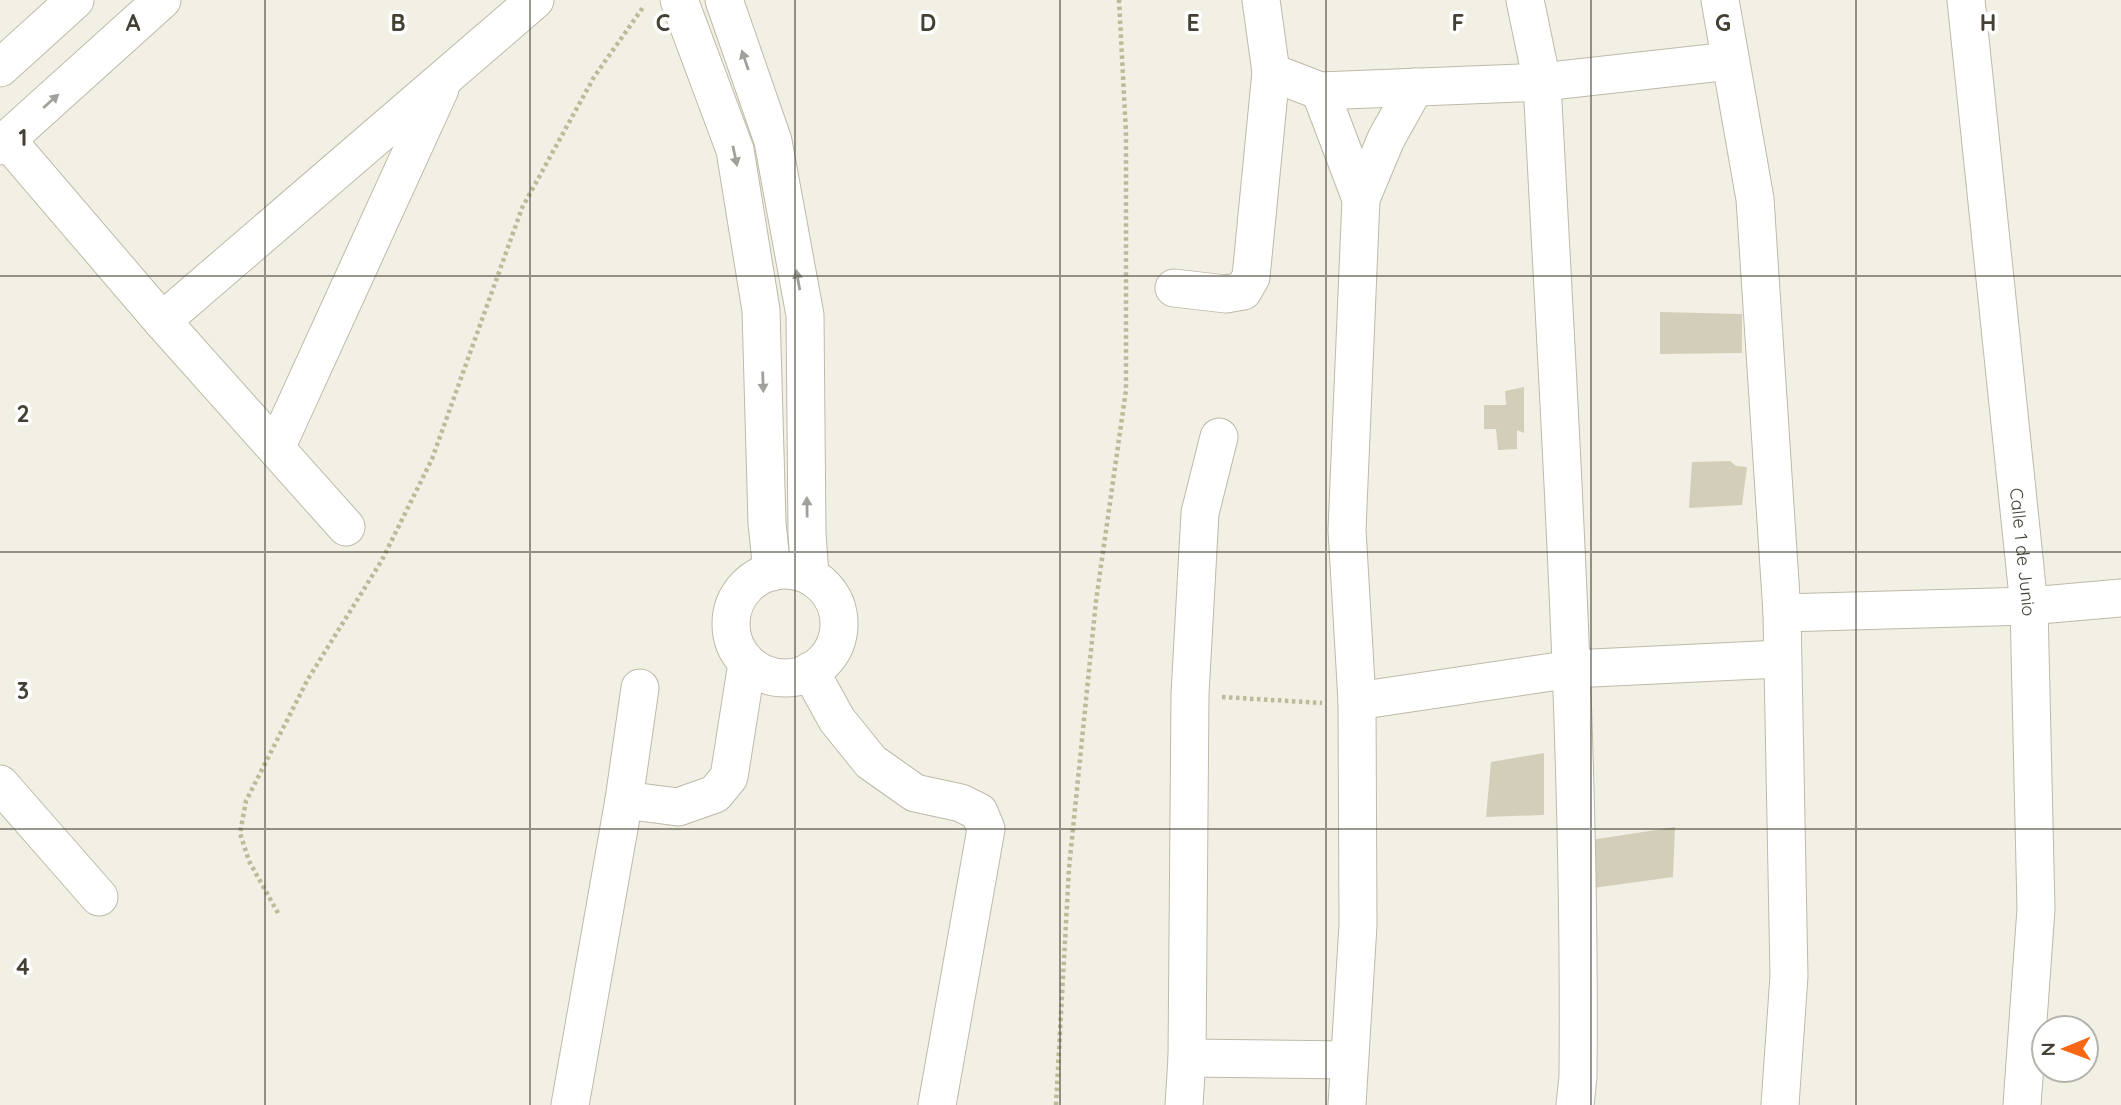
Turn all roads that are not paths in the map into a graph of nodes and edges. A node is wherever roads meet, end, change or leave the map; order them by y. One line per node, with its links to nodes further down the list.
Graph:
1 (75, 0): 11 (street)
2 (162, 0): 17 (street, one-way to 2)
3 (535, 0): 13 (street)
4 (679, 0): 24 (street, one-way to 24)
5 (724, 0): 25 (street, one-way to 5)
6 (1261, 0): 12 (street)
7 (1525, 0): 14 (street)
8 (1720, 0): 10 (street)
9 (1966, 0): 27 (street, Calle 1 de Junio)
10 (1730, 61): 14 (street); 28 (street)
11 (0, 68)
12 (1270, 72): 16 (street); 19 (street)
13 (444, 78): 20 (street); 22 (street)
14 (1542, 82): 15 (street); 31 (street)
15 (1415, 87): 16 (street); 18 (street)
16 (1320, 90): 18 (street)
17 (4, 143): 20 (street)
18 (1362, 199): 34 (street)
19 (1174, 288)
20 (162, 321): 22 (street)
21 (1219, 437): 38 (street)
22 (276, 447): 23 (street)
23 (346, 527)
24 (772, 572): 25 (street); 30 (street)
25 (810, 576): 32 (street)
26 (2121, 598): 27 (street)
27 (2029, 606): 28 (street); 46 (street, Calle 1 de Junio)
28 (1782, 613): 29 (street)
29 (1782, 659): 31 (street); 45 (street)
30 (747, 663): 32 (street); 36 (street)
31 (1572, 669): 34 (street); 44 (street)
32 (810, 671): 41 (street)
33 (640, 688): 36 (street)
34 (1357, 701): 39 (street)
35 (0, 784): 37 (street)
36 (624, 800): 40 (street)
37 (99, 897)
38 (1187, 1058): 39 (street); 42 (street)
39 (1348, 1060): 43 (street)
40 (570, 1105)
41 (937, 1105)
42 (1184, 1105)
43 (1347, 1105)
44 (1576, 1105)
45 (1780, 1105)
46 (2022, 1105)

